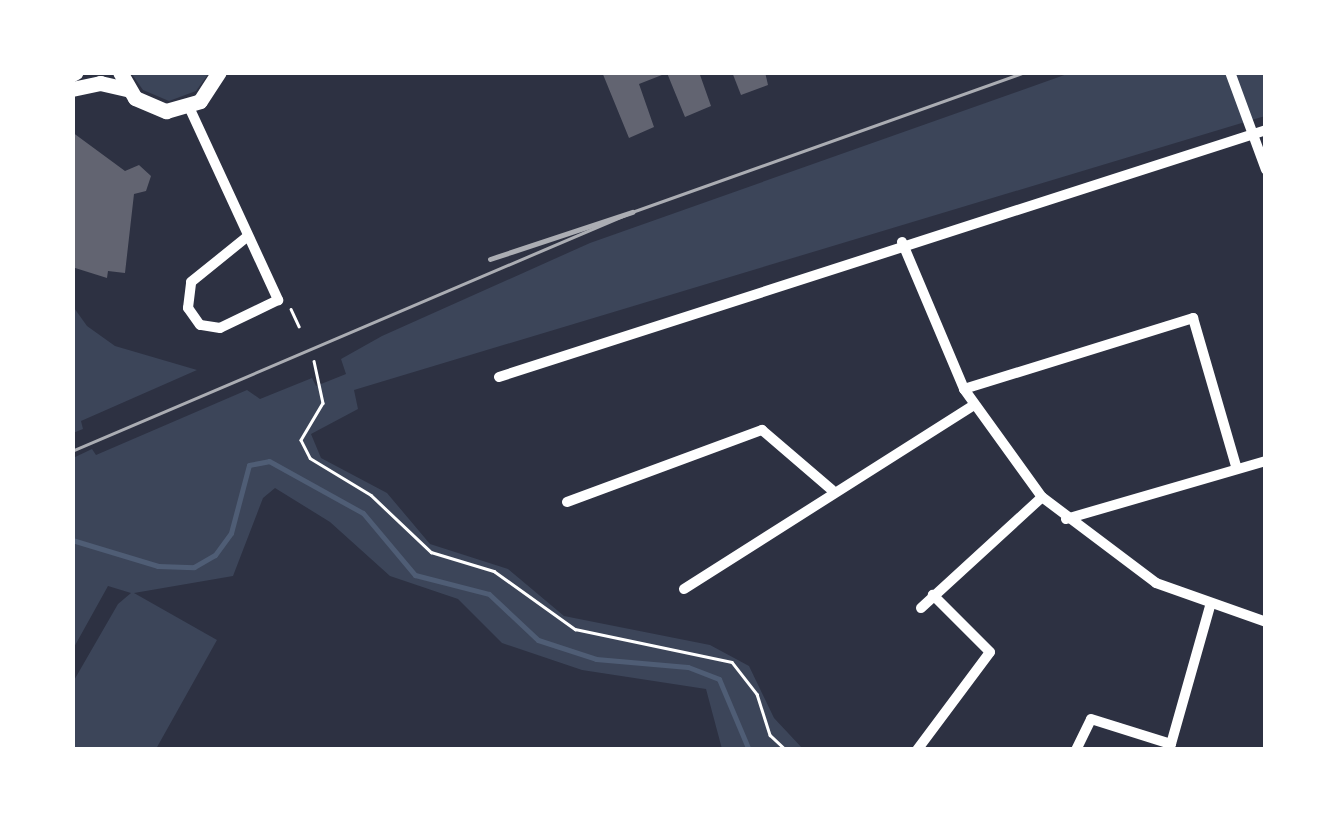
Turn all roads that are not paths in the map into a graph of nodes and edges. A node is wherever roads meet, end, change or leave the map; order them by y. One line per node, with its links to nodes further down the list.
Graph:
1 (120, 72): 4 (main road)
2 (219, 72): 6 (main road)
3 (1230, 72): 8 (street)
4 (127, 89): 5 (main road); 6 (main road)
5 (72, 90)
6 (189, 107): 10 (street)
7 (1266, 130): 8 (street)
8 (1250, 134): 9 (street); 11 (street)
9 (1266, 170)
10 (248, 236): 10 (street)
11 (902, 242): 12 (street); 13 (street)
12 (499, 377)
13 (964, 389): 14 (street); 16 (street)
14 (974, 405): 17 (street); 18 (street)
15 (1266, 461): 16 (street)
16 (1236, 469): 20 (street)
17 (832, 490): 19 (street); 21 (street)
18 (1042, 497): 20 (street); 22 (street)
19 (566, 502)
20 (1066, 519): 23 (street)
21 (684, 588)
22 (933, 595): 24 (street); 26 (street)
23 (1210, 606): 25 (street); 27 (street)
24 (921, 608)
25 (1266, 622)
26 (918, 750)
27 (1076, 750)

